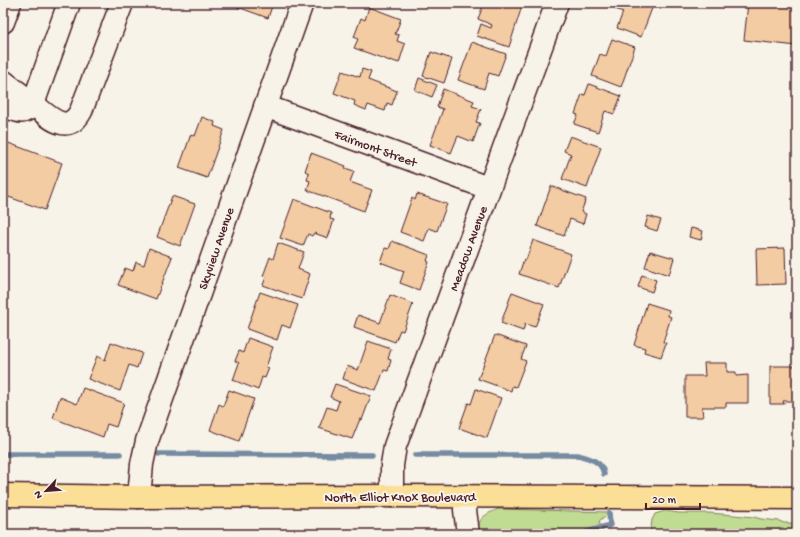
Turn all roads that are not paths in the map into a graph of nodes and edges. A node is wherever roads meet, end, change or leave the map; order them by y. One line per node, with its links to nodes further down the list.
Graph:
1 (10, 3): 6 (street)
2 (69, 3): 8 (street)
3 (122, 3): 8 (street)
4 (302, 3): 10 (street, Skyview Avenue)
5 (557, 3): 11 (street, Meadow Avenue)
6 (3, 22)
7 (3, 81): 8 (street)
8 (33, 104): 9 (street)
9 (3, 105)
10 (265, 106): 11 (street, Fairmont Street); 15 (street, Skyview Avenue)
11 (488, 188): 13 (street, Meadow Avenue)
12 (3, 494): 15 (main road, North Elliot Knox Boulevard)
13 (392, 496): 14 (main road, North Elliot Knox Boulevard); 15 (main road, North Elliot Knox Boulevard)
14 (466, 496): 16 (main road, North Elliot Knox Boulevard); 17 (street)
15 (139, 497)
16 (797, 498)
17 (468, 534)

